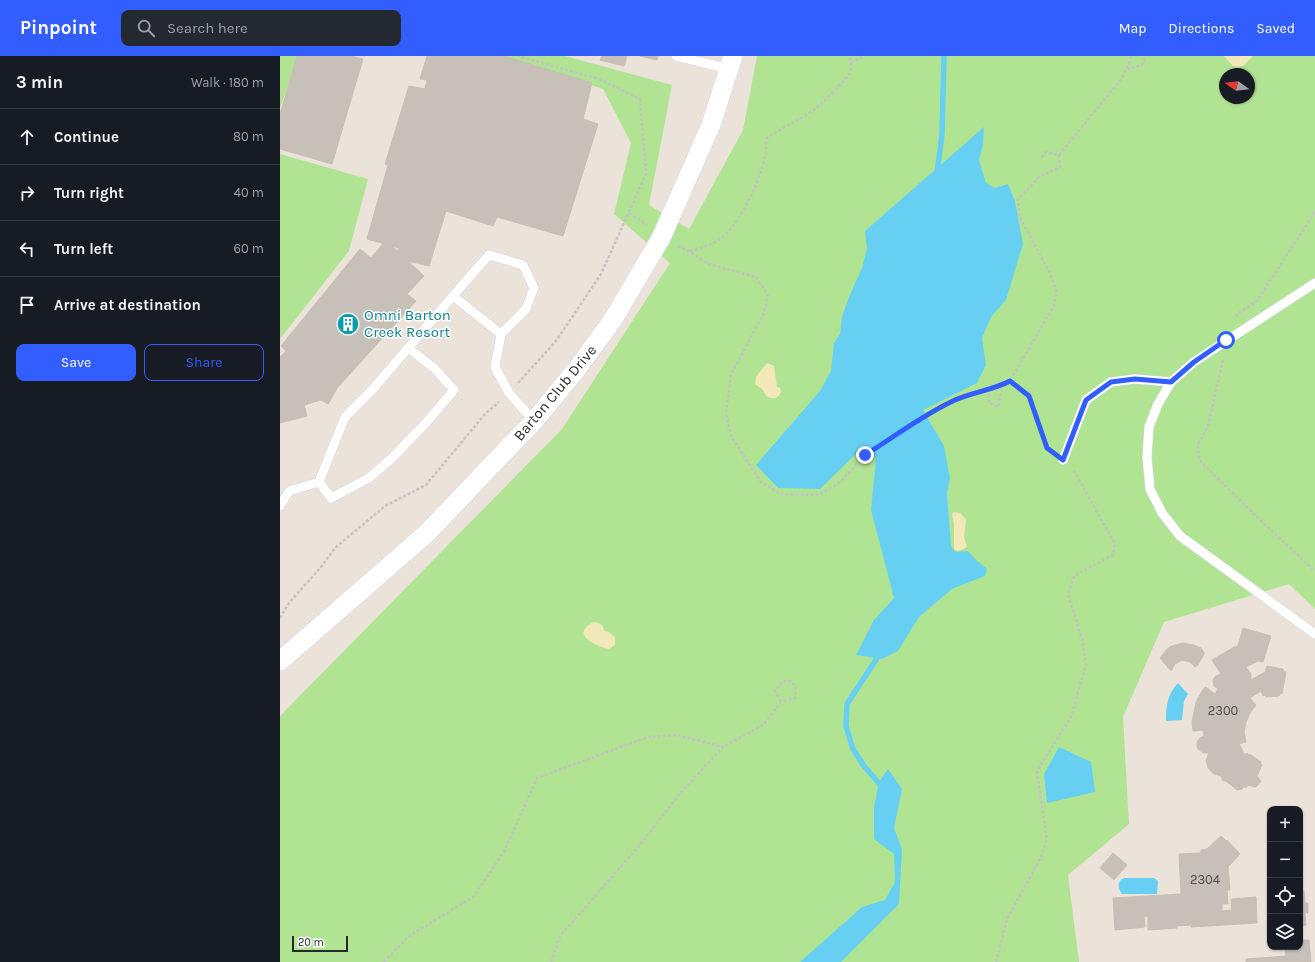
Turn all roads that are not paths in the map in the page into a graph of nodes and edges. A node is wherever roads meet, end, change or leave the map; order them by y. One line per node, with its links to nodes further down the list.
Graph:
1 (676, 56): 2 (lane)
2 (731, 63): 8 (street, Barton Club Drive)
3 (1315, 283): 7 (lane)
4 (452, 296): 5 (lane); 5 (lane); 6 (lane)
5 (501, 334): 8 (lane)
6 (408, 348): 10 (lane); 10 (lane)
7 (1171, 382): 9 (lane); 12 (lane)
8 (534, 420): 13 (street, Barton Club Drive)
9 (1063, 460)
10 (319, 482): 11 (lane)
11 (280, 506)
12 (1315, 634)
13 (280, 661)

